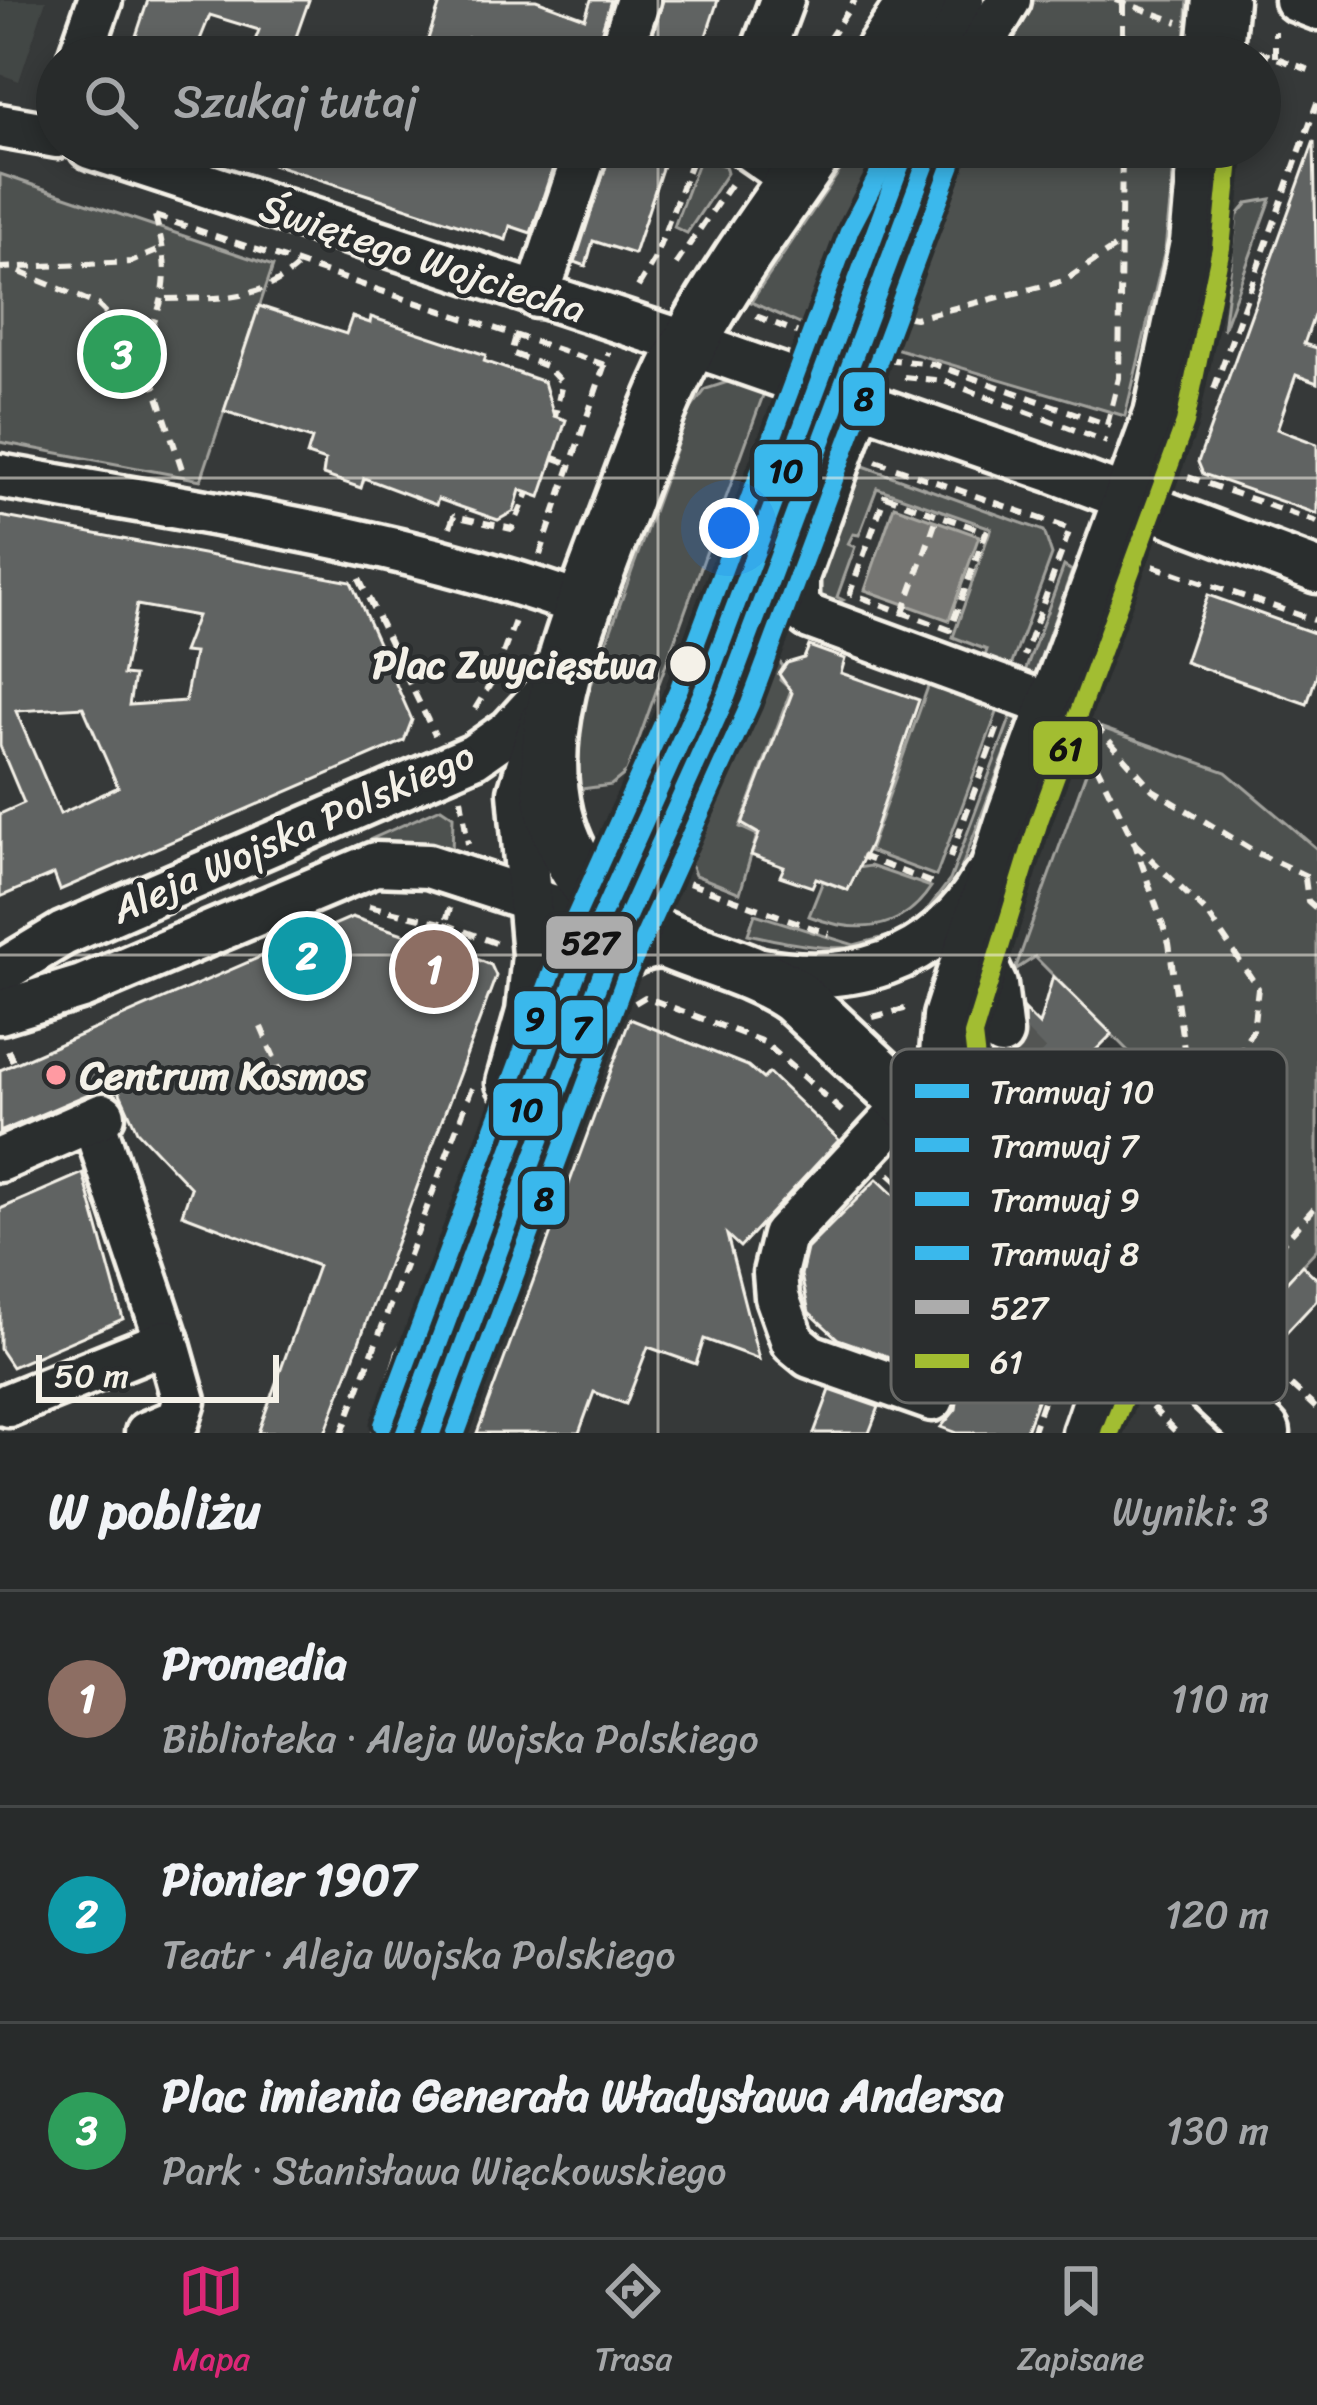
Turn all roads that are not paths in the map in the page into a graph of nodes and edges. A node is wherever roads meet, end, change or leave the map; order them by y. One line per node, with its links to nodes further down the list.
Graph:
1 (100, 0): 10 (street)
2 (638, 0): 11 (street)
3 (782, 0): 12 (street)
4 (918, 0): 13 (main road)
5 (946, 0): 14 (street)
6 (962, 0): 15 (street)
7 (982, 0): 16 (street)
8 (1010, 0): 17 (street)
9 (1220, 0): 18 (main road)
10 (87, 36)
11 (626, 36)
12 (769, 36)
13 (893, 36)
14 (913, 36)
15 (944, 36)
16 (963, 36)
17 (988, 36)
18 (1216, 36)
19 (153, 168): 27 (street, Świętego Wojciecha)
20 (580, 168): 27 (street)
21 (773, 168): 28 (main road)
22 (882, 168): 29 (street)
23 (899, 168): 26 (street)
24 (909, 168): 26 (street)
25 (1204, 168): 32 (main road)
26 (868, 246): 29 (street)
27 (537, 296): 28 (street, Świętego Wojciecha)
28 (688, 345): 29 (street); 34 (main road)
29 (808, 385): 30 (street); 39 (street)
30 (860, 403): 32 (street); 36 (street)
31 (0, 476): 34 (street)
32 (1131, 502): 33 (street); 36 (main road)
33 (1317, 571)
34 (585, 606): 35 (main road)
35 (564, 664): 38 (street); 39 (main road); 43 (street, Aleja Wojska Polskiego)
36 (1070, 714): 37 (main road)
37 (1016, 813): 41 (main road); 42 (street)
38 (528, 897): 39 (street); 44 (street, Aleja Wojska Polskiego); 49 (street)
39 (597, 909): 40 (main road); 49 (street); 52 (street)
40 (689, 926): 42 (main road); 52 (street)
41 (975, 943): 45 (street); 46 (main road)
42 (730, 962): 47 (main road)
43 (0, 972)
44 (4, 1031)
45 (1001, 1034)
46 (950, 1049)
47 (891, 1122): 51 (street)
48 (0, 1160): 50 (street)
49 (433, 1316): 57 (street)
50 (167, 1341): 55 (street); 56 (street)
51 (891, 1385)
52 (421, 1390): 57 (street)
53 (1097, 1403): 58 (street)
54 (1238, 1403): 59 (main road)
55 (13, 1418)
56 (147, 1433)
57 (398, 1433)
58 (1084, 1433)
59 (1262, 1433)

